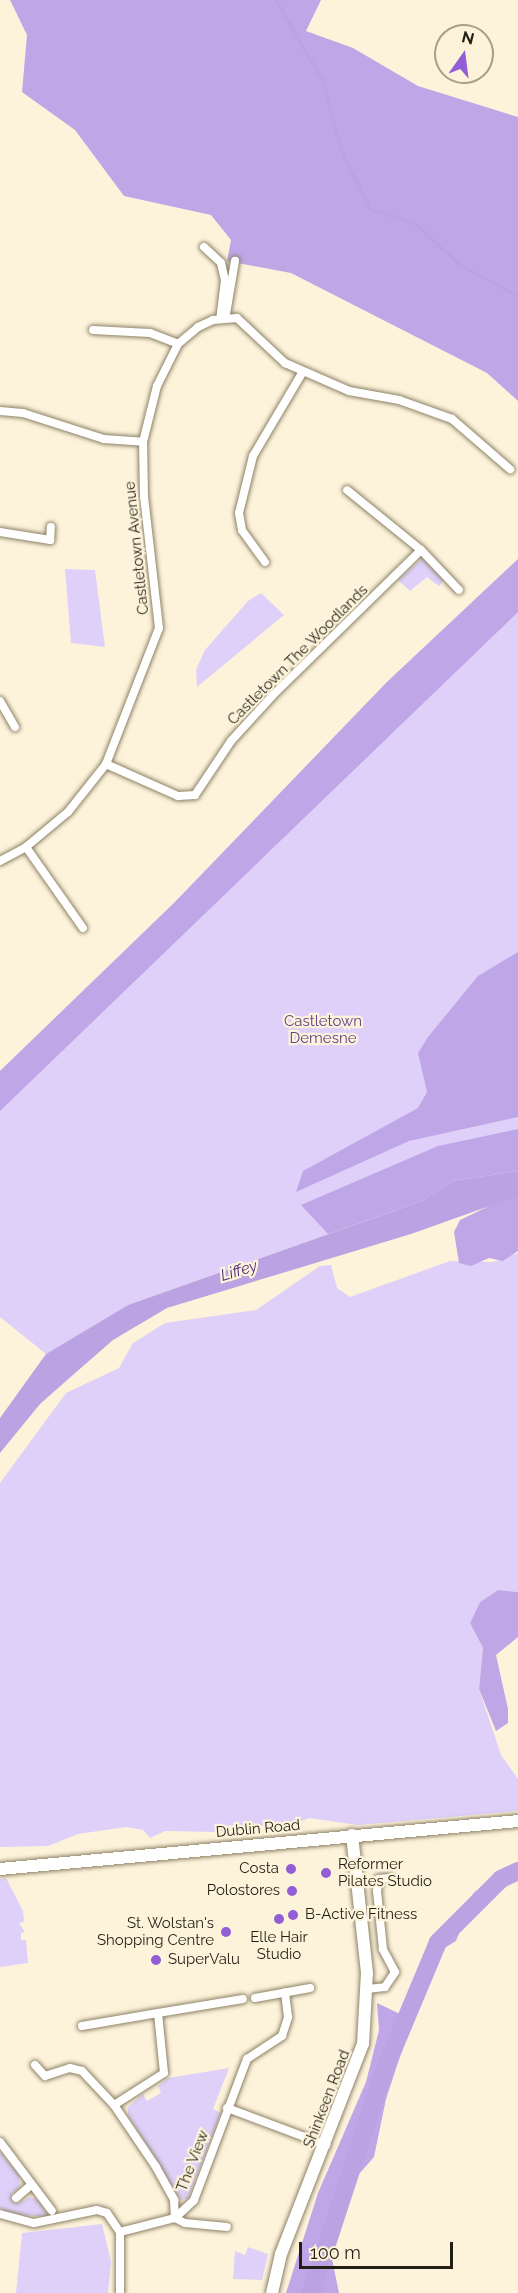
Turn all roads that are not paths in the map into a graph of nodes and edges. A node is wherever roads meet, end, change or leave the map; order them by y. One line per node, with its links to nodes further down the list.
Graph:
1 (204, 247): 3 (street)
2 (235, 261): 3 (street)
3 (223, 318): 5 (street, Castletown Avenue); 6 (street)
4 (93, 330): 5 (street)
5 (178, 344): 8 (street, Castletown Avenue)
6 (302, 373): 9 (street); 14 (street)
7 (0, 411): 8 (street)
8 (143, 442): 18 (street, Castletown Avenue)
9 (510, 469)
10 (347, 490): 13 (street)
11 (51, 527): 12 (street)
12 (0, 532)
13 (421, 550): 15 (street); 18 (street, Castletown The Woodlands)
14 (265, 562)
15 (459, 590)
16 (0, 701): 17 (street)
17 (15, 727)
18 (106, 765): 19 (street, Castletown Avenue)
19 (26, 847): 20 (street, Castletown Avenue); 21 (street)
20 (0, 861)
21 (83, 928)
22 (518, 1821): 23 (main road, Dublin Road)
23 (352, 1835): 24 (main road, Dublin Road); 27 (main road, Shinkeen Road)
24 (0, 1869)
25 (390, 1878): 27 (street)
26 (310, 1988): 28 (street)
27 (367, 1989): 37 (main road, Shinkeen Road)
28 (285, 1992): 29 (street); 35 (street, The View)
29 (255, 1998)
30 (243, 1999): 31 (street)
31 (158, 2013): 32 (street); 34 (street)
32 (82, 2026)
33 (35, 2065): 34 (street)
34 (114, 2105): 42 (street)
35 (227, 2108): 37 (street); 42 (street, The View)
36 (0, 2142): 38 (street)
37 (326, 2145): 46 (main road, Shinkeen Road)
38 (30, 2186): 39 (street); 40 (street)
39 (16, 2198)
40 (52, 2211)
41 (0, 2214): 44 (street)
42 (175, 2218): 43 (street); 44 (street)
43 (227, 2227)
44 (120, 2232): 45 (street)
45 (120, 2293)
46 (272, 2293)

